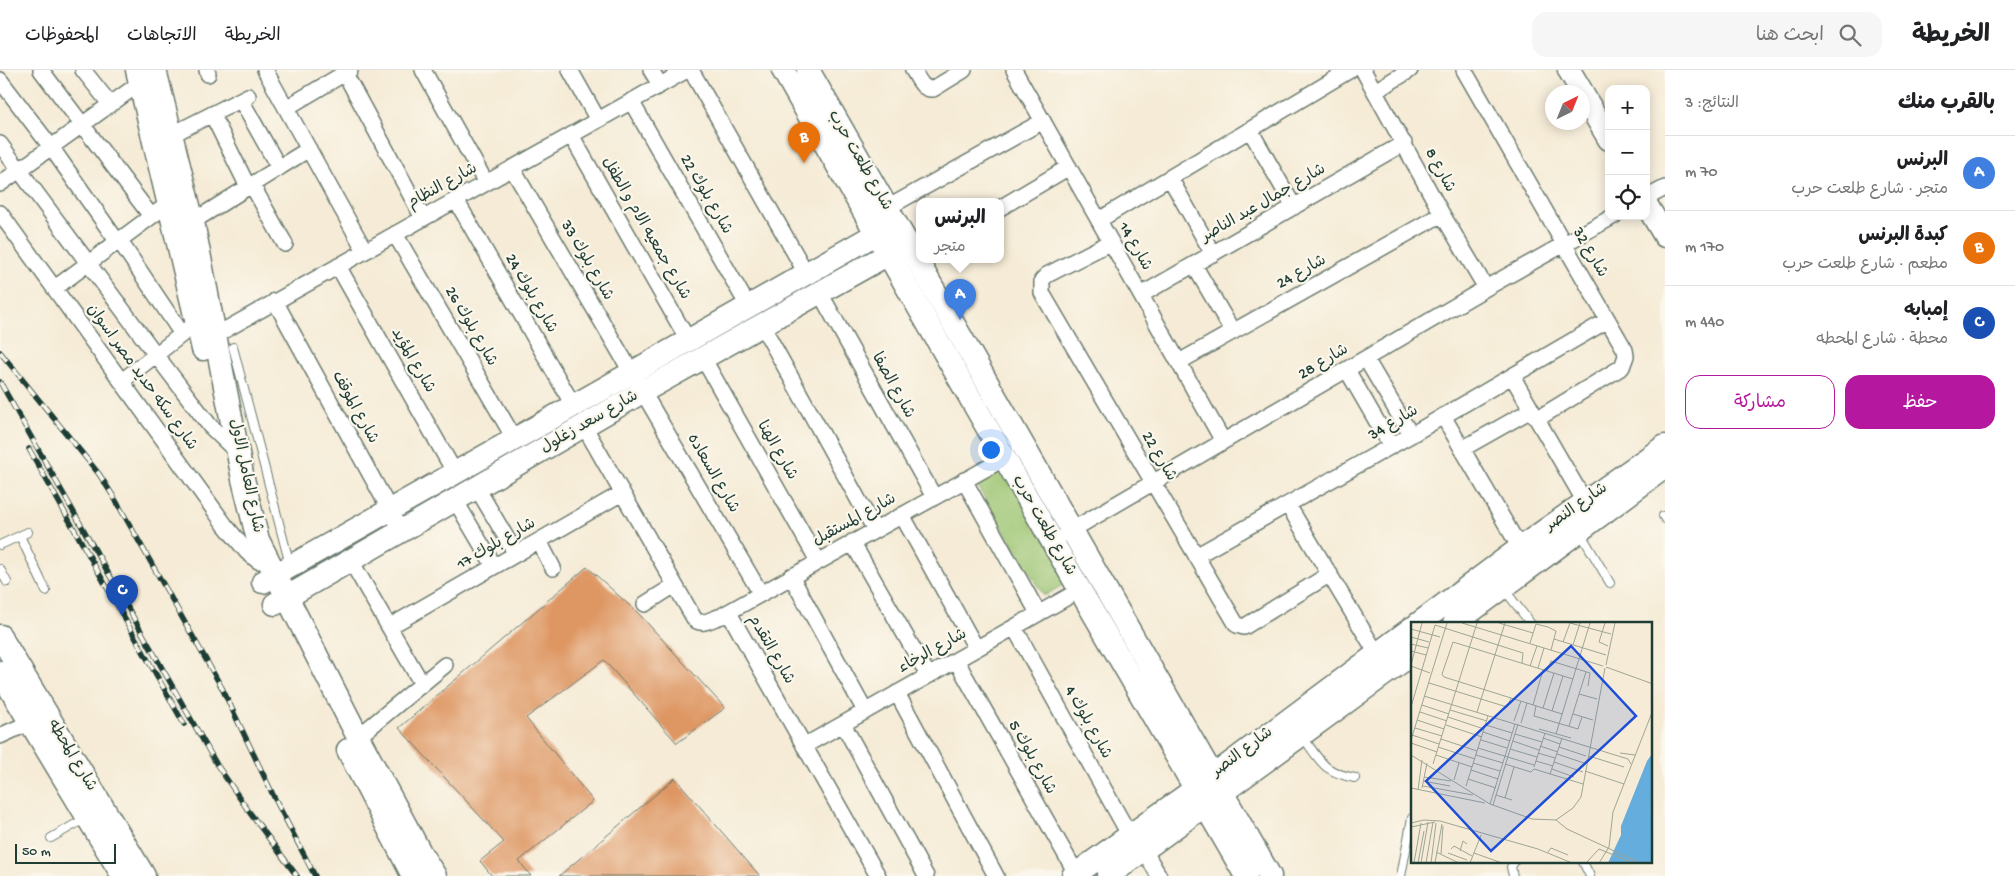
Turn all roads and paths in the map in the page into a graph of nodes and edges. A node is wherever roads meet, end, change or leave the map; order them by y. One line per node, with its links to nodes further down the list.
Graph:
1 (41, 70): 32 (street)
2 (83, 70): 26 (street)
3 (265, 70): 28 (street)
4 (423, 70): 46 (street)
5 (570, 70): 30 (street)
6 (651, 70): 22 (street)
7 (687, 70): 22 (street, شارع النظام)
8 (691, 70): 78 (street)
9 (783, 70): 64 (street, شارع طلعت حرب)
10 (808, 70): 64 (street, شارع طلعت حرب)
11 (914, 70): 12 (street)
12 (964, 70)
13 (1014, 70): 31 (street, شارع 14)
14 (1350, 70): 33 (street)
15 (1363, 70): 24 (street, شارع 8)
16 (1410, 70): 24 (street)
17 (1464, 70): 71 (street, شارع 32)
18 (1569, 70): 23 (street)
19 (346, 71): 28 (street); 61 (street)
20 (144, 74): 26 (street); 35 (street, شارع العامل الاول); 53 (street, شارع العامل الاول)
21 (0, 80): 39 (street)
22 (660, 85): 25 (street, شارع النظام)
23 (1577, 85)
24 (1375, 91): 37 (street, شارع 8)
25 (631, 101): 30 (street, شارع النظام); 84 (street, شارع بلوك 22)
26 (110, 104): 32 (street)
27 (1590, 107): 34 (street)
28 (286, 108): 40 (street)
29 (212, 114): 35 (street); 42 (street); 48 (street)
30 (598, 120): 36 (street, شارع النظام)
31 (1043, 121): 41 (street, شارع 14); 51 (street)
32 (82, 124): 39 (street); 60 (street)
33 (1250, 130): 45 (street); 56 (street)
34 (1605, 132)
35 (171, 135): 65 (street, شارع العامل الاول)
36 (571, 135): 43 (street, شارع النظام); 89 (street, شارع جمعيه الام و الطفل)
37 (1404, 143): 56 (street, شارع جمال عبد الناصر); 59 (street, شارع 8)
38 (0, 144): 44 (street)
39 (51, 147): 44 (street); 68 (street)
40 (309, 149): 42 (street); 72 (street)
41 (1069, 167): 55 (street); 62 (street, شارع 14)
42 (279, 168): 48 (street)
43 (512, 168): 46 (street, شارع النظام); 96 (street, شارع بلوك 33)
44 (20, 170): 47 (street); 75 (street)
45 (1170, 178): 62 (street); 74 (street)
46 (486, 183): 52 (street, شارع النظام)
47 (0, 184)
48 (250, 186): 65 (street); 70 (street)
49 (1665, 188): 50 (street)
50 (1650, 196)
51 (923, 198)
52 (456, 200): 61 (street, شارع النظام); 100 (street, شارع بلوك 24)
53 (170, 203): 60 (street); 65 (street, شارع العامل الاول)
54 (916, 203): 64 (street)
55 (1004, 206)
56 (1294, 207): 74 (street, شارع جمال عبد الناصر)
57 (1650, 211): 67 (street)
58 (0, 212): 79 (street, شارع سكه حديد مصر اسوان)
59 (1442, 214): 80 (street, شارع 8); 88 (street, شارع 24)
60 (152, 216): 68 (street)
61 (423, 218): 66 (street, شارع النظام)
62 (1099, 220): 69 (street, شارع 14)
63 (1607, 220): 71 (street, شارع 28)
64 (886, 222): 73 (street, شارع طلعت حرب); 78 (street, شارع سعد زغلول)
65 (184, 227): 87 (street, شارع العامل الاول); 90 (street, شارع العامل الاول)
66 (395, 234): 72 (street, شارع النظام); 105 (street, شارع بلوك 26)
67 (1665, 236)
68 (118, 240): 75 (street); 87 (street)
69 (1111, 242): 82 (street, شارع 14); 115 (street, شارع 22)
70 (286, 244)
71 (1563, 244): 80 (street, شارع 28); 85 (street, شارع 32)
72 (365, 251): 77 (street, شارع النظام)
73 (908, 253): 81 (street, شارع سعد زغلول); 111 (street, شارع طلعت حرب); 125 (street, شارع طلعت حرب)
74 (1213, 254): 76 (street, شارع جمال عبد الناصر)
75 (88, 263): 79 (street); 91 (street)
76 (1194, 265): 82 (street, شارع جمال عبد الناصر); 88 (street)
77 (338, 266): 83 (street, شارع النظام); 113 (street, شارع المؤيد)
78 (806, 273): 84 (street, شارع سعد زغلول)
79 (55, 288): 98 (street, شارع سكه حديد مصر اسوان)
80 (1486, 288): 93 (street, شارع 28)
81 (820, 292): 86 (street, شارع سعد زغلول); 118 (street, شارع الصفا)
82 (1141, 295): 94 (street, شارع 14)
83 (275, 301): 90 (street, شارع النظام); 122 (street, شارع الموقف)
84 (748, 306): 89 (street, شارع سعد زغلول)
85 (1608, 320): 97 (street, شارع 34); 101 (street, شارع 32)
86 (762, 325): 92 (street, شارع سعد زغلول); 124 (street)
87 (190, 328): 91 (street); 109 (street, شارع العامل الاول)
88 (1233, 332): 94 (street, شارع 24)
89 (688, 340): 96 (street, شارع سعد زغلول)
90 (225, 341): 109 (street, شارع العامل الاول); 142 (lane)
91 (156, 355): 98 (street); 109 (street)
92 (703, 358): 99 (street, شارع سعد زغلول); 138 (street, شارع الهنا)
93 (1366, 359): 95 (street, شارع 28); 104 (street)
94 (1179, 362): 106 (street, شارع 14)
95 (1347, 370): 106 (street, شارع 28); 107 (street)
96 (630, 372): 99 (street, شارع السعاده); 100 (street, شارع سعد زغلول)
97 (1512, 376): 101 (street); 102 (street, شارع 34)
98 (122, 381): 142 (street, شارع سكه حديد مصر اسوان)
99 (644, 391): 103 (street, شارع سعد زغلول); 151 (street, شارع السعاده)
100 (573, 405): 105 (street, شارع سعد زغلول)
101 (1534, 414): 110 (street, شارع 32); 120 (street)
102 (1443, 416): 104 (street, شارع 34); 110 (street)
103 (584, 426): 116 (street, شارع سعد زغلول); 117 (street, شارع التقدم)
104 (1411, 435): 107 (street, شارع 34)
105 (514, 438): 113 (street, شارع سعد زغلول)
106 (1223, 441): 115 (street, شارع 28)
107 (1392, 446): 121 (street, شارع 34)
108 (1665, 446): 120 (street, شارع النصر)
109 (233, 448): 142 (street, شارع العامل الاول)
110 (1462, 449): 134 (street)
111 (1005, 458): 114 (street, شارع المستقبل); 131 (street, شارع طلعت حرب)
112 (1665, 466): 126 (street, شارع النصر)
113 (455, 473): 122 (street, شارع سعد زغلول)
114 (964, 480): 118 (street, شارع المستقبل); 155 (street)
115 (1153, 482): 125 (street, شارع 28); 136 (street, شارع 22)
116 (477, 488): 119 (street, شارع سعد زغلول); 135 (street)
117 (622, 493): 130 (street, شارع بلوك 17); 147 (street, شارع التقدم)
118 (934, 497): 123 (street, شارع المستقبل)
119 (455, 500): 128 (street, شارع سعد زغلول); 139 (street)
120 (1585, 502): 134 (street, شارع النصر)
121 (1288, 505): 136 (street, شارع 34); 143 (street)
122 (389, 510): 128 (street, شارع الموقف); 142 (street, شارع سعد زغلول)
123 (902, 514): 124 (street, شارع المستقبل); 164 (street)
124 (874, 530): 132 (street, شارع المستقبل)
125 (1072, 530): 131 (street, شارع 28); 181 (street, شارع طلعت حرب)
126 (1579, 530): 146 (lane); 148 (street, شارع النصر)
127 (28, 532): 129 (lane)
128 (402, 532): 137 (street, شارع سعد زغلول)
129 (20, 536): 133 (lane); 150 (lane)
130 (539, 541): 135 (street, شارع بلوك 17); 140 (street)
131 (1052, 541): 149 (street, شارع طلعت حرب)
132 (852, 542): 138 (street, شارع المستقبل); 170 (street)
133 (0, 545)
134 (1520, 548): 153 (street, شارع النصر)
135 (516, 554): 139 (street, شارع بلوك 17)
136 (1196, 556): 143 (street, شارع 22)
137 (352, 561): 152 (street, شارع سعد زغلول); 160 (street)
138 (818, 561): 144 (street, شارع المستقبل)
139 (494, 566): 160 (street, شارع بلوك 17)
140 (553, 568)
141 (0, 569): 145 (lane)
142 (272, 571): 152 (street, شارع العامل الاول)
143 (1330, 574): 165 (street)
144 (791, 576): 151 (street, شارع المستقبل); 173 (street)
145 (7, 582)
146 (1610, 583)
147 (675, 585): 154 (street); 156 (street, شارع التقدم)
148 (1503, 587): 153 (street, شارع النصر); 159 (lane)
149 (1080, 590): 155 (street, شارع الرخاء); 181 (street, شارع طلعت حرب)
150 (46, 591)
151 (761, 594): 156 (street, شارع المستقبل)
152 (281, 601): 178 (street, شارع العامل الاول); 191 (street, شارع العامل الاول)
153 (1466, 602): 157 (street, شارع النصر); 158 (street, شارع النصر)
154 (645, 604)
155 (1038, 613): 161 (street, شارع الرخاء)
156 (723, 615): 179 (street, شارع التقدم)
157 (1422, 622)
158 (1455, 622)
159 (1529, 622)
160 (389, 627): 171 (street)
161 (1014, 627): 164 (street, شارع الرخاء); 185 (street, شارع بلوك 4)
162 (1411, 629): 165 (street, شارع النصر)
163 (2, 645): 190 (street, شارع المحطه)
164 (976, 648): 167 (street, شارع الرخاء)
165 (1377, 654): 181 (street, شارع النصر)
166 (1411, 655): 176 (street, شارع النصر)
167 (956, 660): 170 (street, شارع الرخاء); 188 (street, شارع بلوك 5)
168 (445, 665): 171 (street)
169 (0, 672): 174 (street, شارع المحطه)
170 (928, 675): 172 (street, شارع الرخاء)
171 (422, 684): 178 (street)
172 (897, 693): 173 (street, شارع الرخاء); 195 (street)
173 (865, 711): 175 (street, شارع الرخاء)
174 (31, 722): 177 (street); 182 (street, شارع المحطه)
175 (843, 724): 179 (street, شارع الرخاء); 194 (street)
176 (1302, 735): 180 (lane); 181 (street, شارع النصر)
177 (0, 736)
178 (358, 737): 192 (street, شارع العامل الاول)
179 (804, 746): 193 (street, شارع التقدم)
180 (1355, 778)
181 (1208, 791): 185 (street, شارع النصر); 198 (street, شارع طلعت حرب); 199 (street, شارع طلعت حرب)
182 (88, 818): 184 (lane); 189 (street, شارع المحطه)
183 (1411, 824): 200 (lane)
184 (51, 838)
185 (1137, 843): 188 (street, شارع النصر); 196 (street, شارع النصر); 197 (street, شارع بلوك 4)
186 (1512, 864): 201 (lane)
187 (1585, 864): 202 (lane)
188 (1074, 875)
189 (123, 876)
190 (144, 876)
191 (413, 876)
192 (434, 876)
193 (878, 876)
194 (926, 876)
195 (996, 876)
196 (1108, 876)
197 (1159, 876)
198 (1246, 876)
199 (1270, 876)
200 (1402, 876)
201 (1513, 876)
202 (1590, 876)

